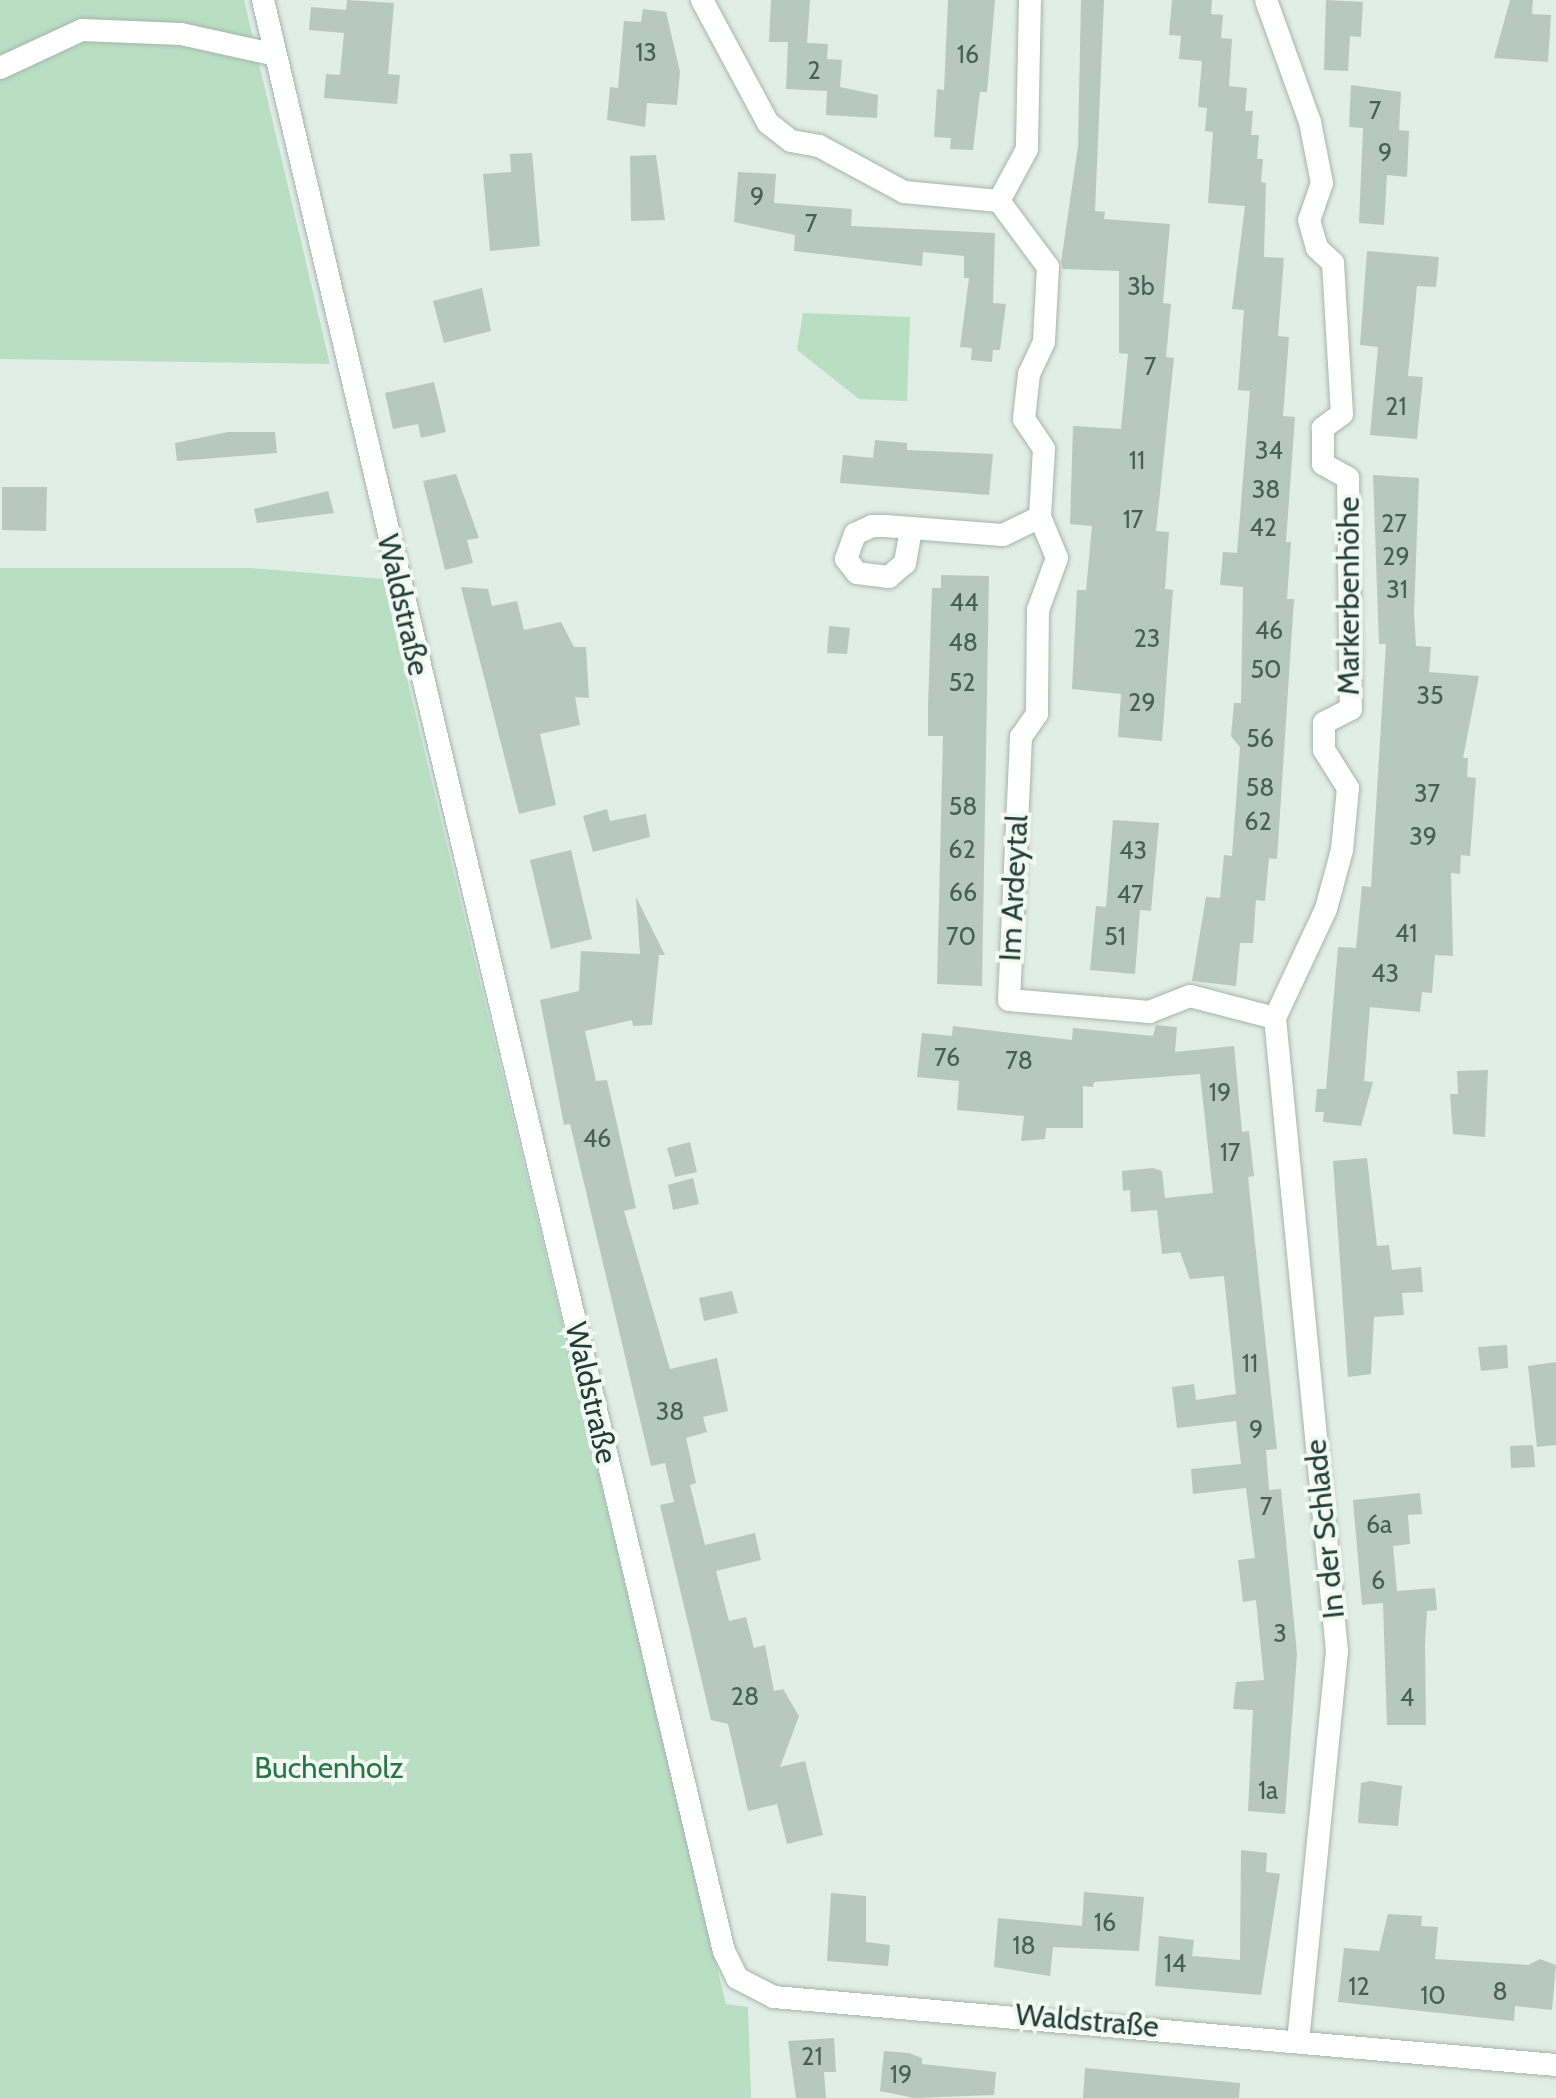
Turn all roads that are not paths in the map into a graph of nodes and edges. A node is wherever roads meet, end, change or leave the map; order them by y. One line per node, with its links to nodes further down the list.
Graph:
1 (262, 0): 5 (street, Waldstraße)
2 (702, 0): 7 (street)
3 (1030, 0): 7 (street)
4 (1266, 0): 10 (street, Markerbenhöhe)
5 (272, 54): 6 (street); 11 (street, Waldstraße)
6 (0, 68)
7 (999, 201): 8 (street, Im Ardeytal)
8 (1040, 517): 9 (street); 10 (street, Im Ardeytal)
9 (910, 528)
10 (1275, 1018): 11 (street, In der Schlade)
11 (1298, 2040): 12 (street, Waldstraße)
12 (1556, 2065)

